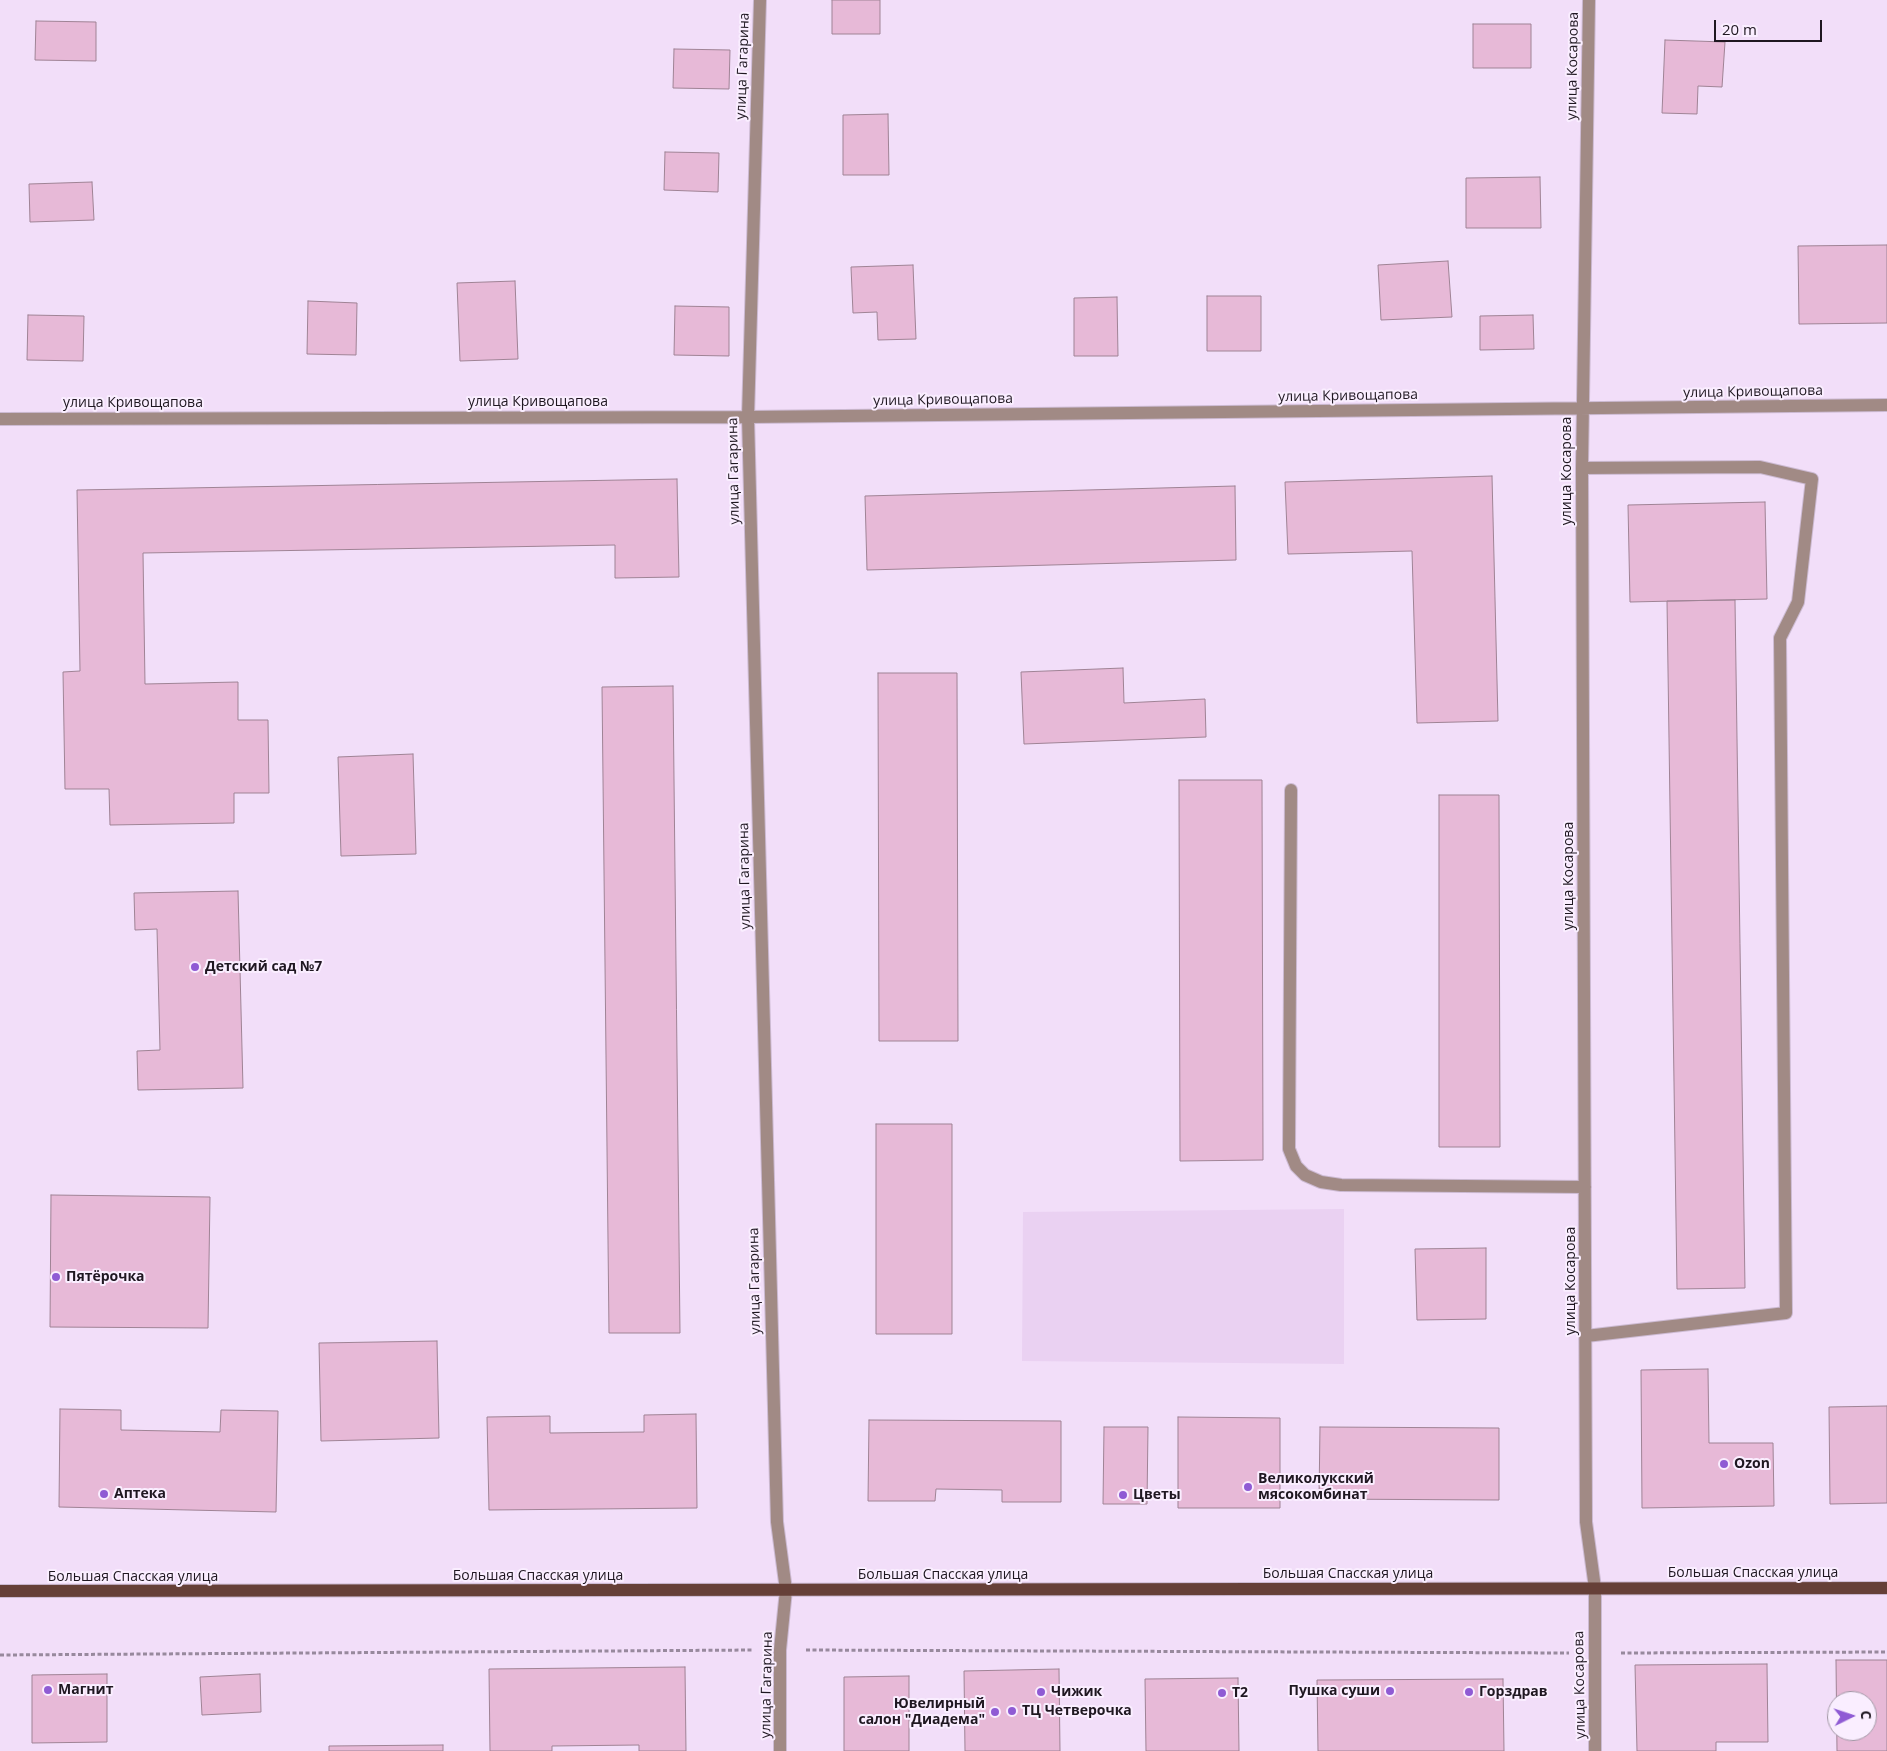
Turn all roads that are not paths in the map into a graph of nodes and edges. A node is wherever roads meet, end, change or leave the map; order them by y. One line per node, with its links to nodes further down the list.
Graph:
1 (760, 0): 5 (street, улица Гагарина)
2 (1589, 0): 4 (street, улица Косарова)
3 (1887, 405): 4 (street, улица Кривощапова)
4 (1582, 408): 5 (street, улица Кривощапова); 7 (street, улица Косарова)
5 (748, 416): 6 (street, улица Кривощапова); 13 (street, улица Гагарина)
6 (0, 419)
7 (1582, 468): 9 (street, улица Косарова); 10 (street)
8 (1291, 790): 9 (street)
9 (1585, 1187): 10 (street, улица Косарова)
10 (1586, 1336): 11 (street, улица Косарова)
11 (1594, 1588): 12 (main road, Большая Спасская улица); 13 (main road, Большая Спасская улица); 16 (street, улица Косарова)
12 (1887, 1588)
13 (786, 1590): 14 (main road, Большая Спасская улица); 15 (street, улица Гагарина)
14 (0, 1591)
15 (780, 1751)
16 (1595, 1751)

